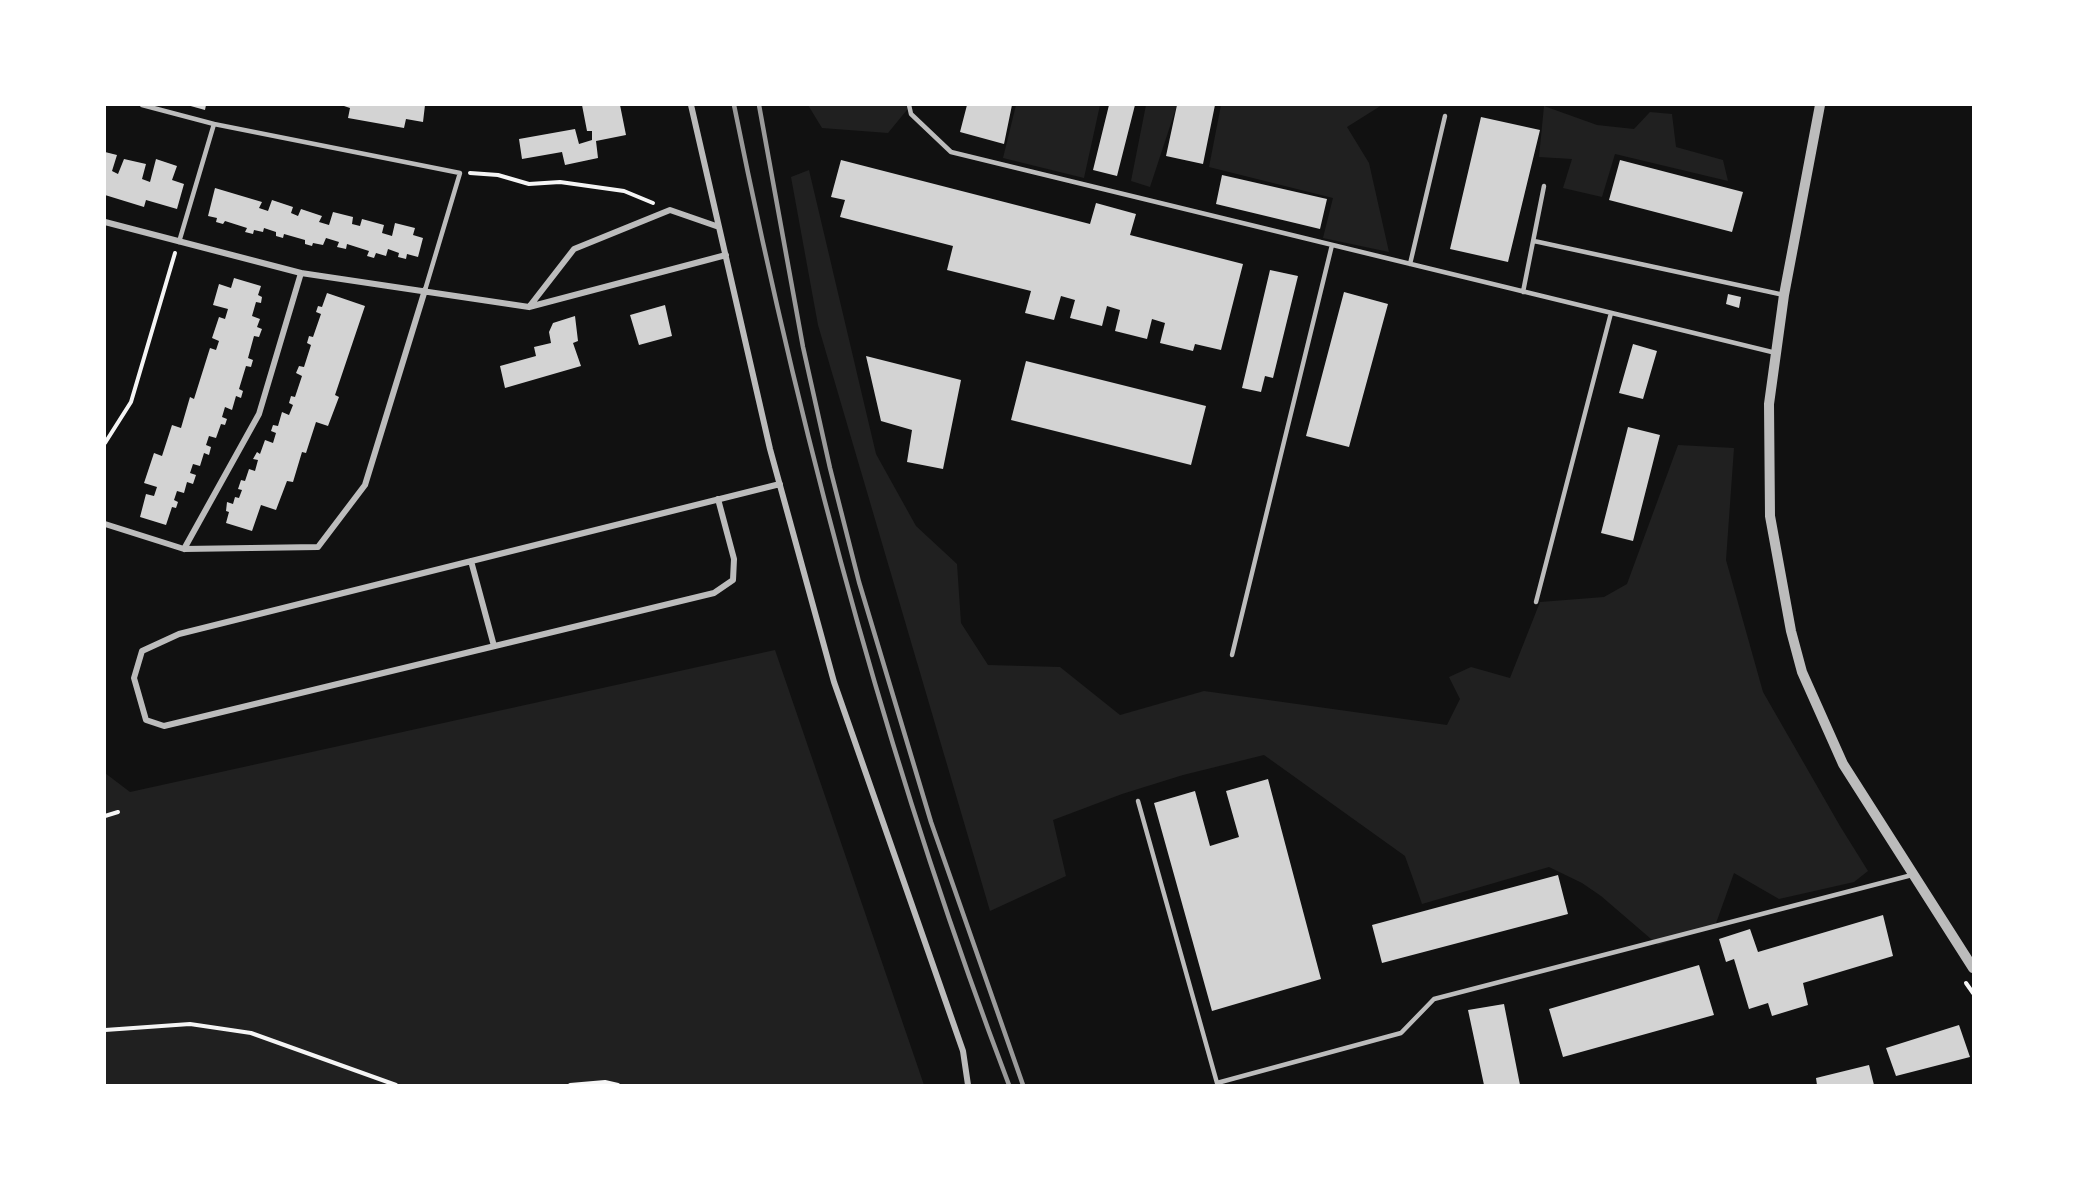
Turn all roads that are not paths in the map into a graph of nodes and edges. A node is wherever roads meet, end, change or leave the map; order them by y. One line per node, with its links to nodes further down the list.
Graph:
1 (142, 105): 6 (lane)
2 (691, 105): 9 (street)
3 (909, 105): 12 (lane)
4 (1820, 105): 18 (street)
5 (1445, 116): 14 (lane)
6 (214, 124): 11 (lane); 16 (lane)
7 (1544, 186): 10 (lane)
8 (105, 222): 11 (street)
9 (719, 227): 13 (street); 19 (street)
10 (1534, 241): 17 (lane); 18 (lane)
11 (178, 242): 15 (street)
12 (1332, 245): 14 (lane); 29 (lane)
13 (726, 255): 19 (street); 22 (street)
14 (1410, 264): 17 (lane)
15 (301, 273): 16 (street); 25 (street)
16 (425, 290): 19 (street); 25 (street)
17 (1523, 292): 20 (lane)
18 (1784, 295): 21 (street)
19 (529, 307)
20 (1611, 313): 21 (lane); 27 (lane)
21 (1776, 354): 31 (street)
22 (780, 484): 23 (street); 33 (street)
23 (718, 500): 26 (street); 28 (street)
24 (105, 524): 25 (street)
25 (184, 549)
26 (471, 561): 28 (street); 28 (street)
27 (1536, 602)
28 (494, 646)
29 (1232, 655)
30 (1138, 801): 31 (lane)
31 (1915, 874): 32 (street)
32 (1973, 968)
33 (968, 1085)

